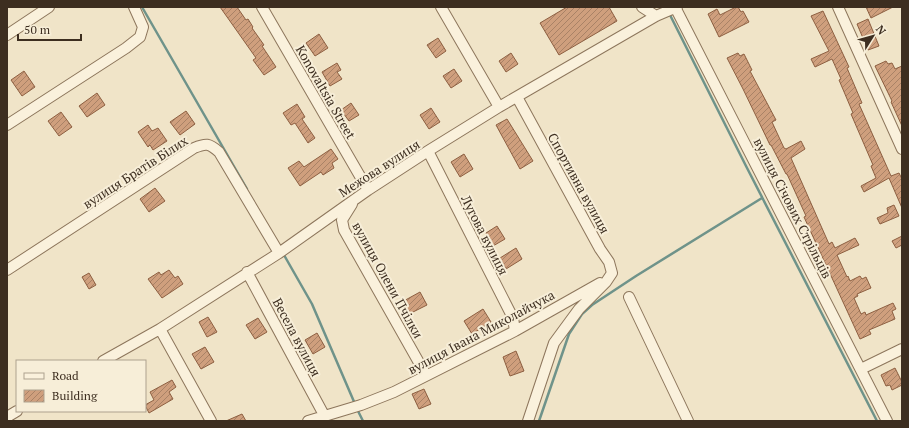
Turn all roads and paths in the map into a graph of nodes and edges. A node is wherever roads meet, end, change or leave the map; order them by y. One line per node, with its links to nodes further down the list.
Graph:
1 (49, 7): 9 (street)
2 (134, 7): 12 (street)
3 (262, 7): 15 (street, Konovaltsia Street)
4 (441, 7): 11 (street)
5 (642, 7): 8 (street)
6 (676, 7): 8 (street, Межова вулиця); 26 (street, вулиця Січових Стрільців)
7 (838, 7): 13 (street)
8 (656, 16): 10 (street, Межова вулиця)
9 (7, 35)
10 (517, 97): 11 (street, Межова вулиця); 20 (street, Спортивна вулиця)
11 (499, 107): 14 (street, Межова вулиця)
12 (7, 125)
13 (902, 149)
14 (428, 151): 15 (street, Межова вулиця); 23 (street, Лугова вулиця)
15 (368, 190): 16 (street, Межова вулиця)
16 (356, 198): 17 (street, Межова вулиця); 27 (street, вулиця Олени Пчілки)
17 (279, 253): 18 (street, вулиця Братів Білих); 19 (street, Межова вулиця)
18 (7, 270)
19 (247, 272): 22 (street, Межова вулиця); 29 (street, Весела вулиця)
20 (608, 279): 23 (street, вулиця Івана Миколайчука); 33 (street)
21 (629, 297): 34 (street)
22 (160, 329): 25 (street, Межова вулиця); 31 (street)
23 (515, 331): 27 (street, вулиця Івана Миколайчука)
24 (902, 349): 26 (street)
25 (105, 360)
26 (860, 369): 35 (street, вулиця Січових Стрільців)
27 (426, 375): 29 (street, вулиця Івана Миколайчука)
28 (16, 412): 30 (street)
29 (324, 415): 32 (street, вулиця Івана Миколайчука)
30 (7, 417)
31 (211, 421)
32 (308, 421)
33 (528, 421)
34 (688, 421)
35 (887, 421)

